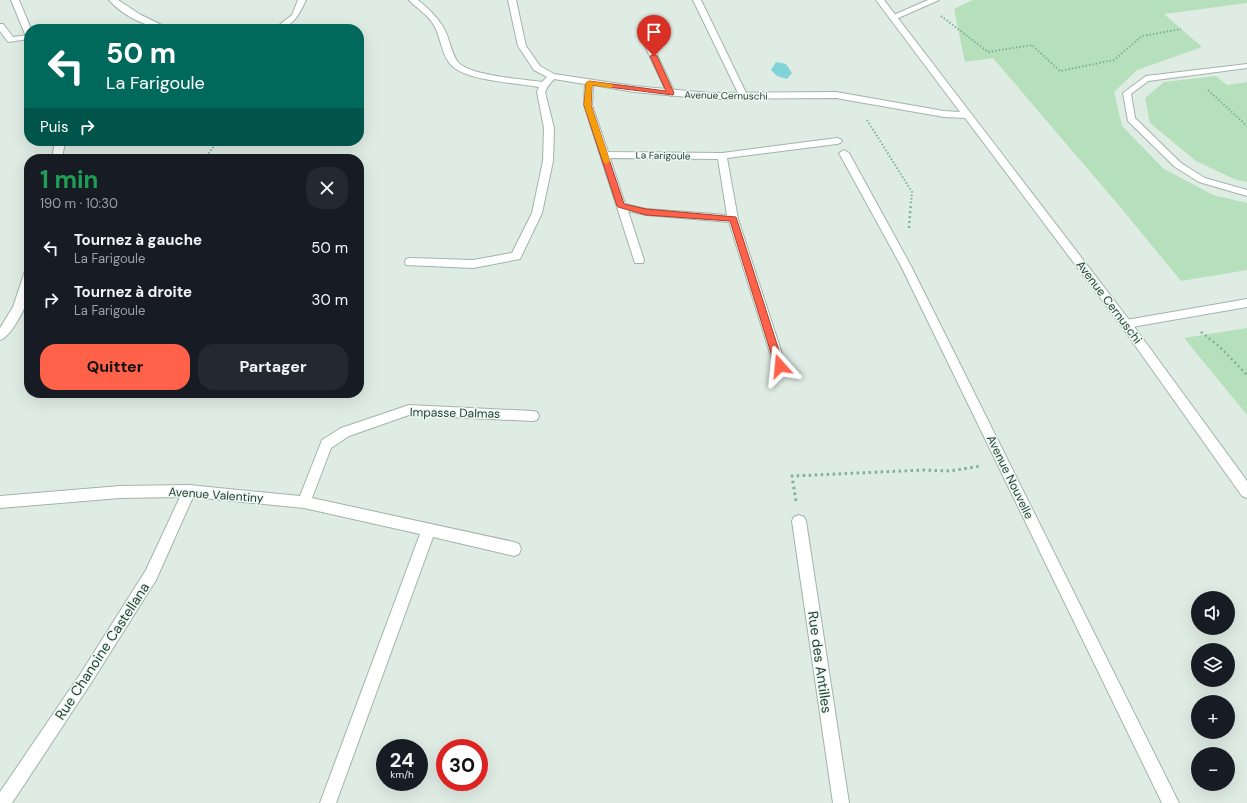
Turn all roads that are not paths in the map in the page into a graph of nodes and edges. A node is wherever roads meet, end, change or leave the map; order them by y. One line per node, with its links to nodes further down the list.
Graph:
1 (15, 0): 10 (street)
2 (113, 0): 11 (street)
3 (302, 0): 12 (street)
4 (413, 0): 19 (street)
5 (512, 0): 17 (street, Avenue Cernuschi)
6 (696, 0): 21 (street)
7 (880, 0): 9 (street, Avenue Cernuschi)
8 (935, 0): 9 (street)
9 (892, 17): 22 (street, Avenue Cernuschi)
10 (25, 24)
11 (155, 24)
12 (285, 24)
13 (0, 26): 14 (street)
14 (24, 39)
15 (648, 44): 20 (street)
16 (1247, 66): 27 (street)
17 (552, 76): 18 (street, Avenue Cernuschi); 19 (street)
18 (589, 83): 20 (street, Avenue Cernuschi); 25 (street)
19 (544, 85): 31 (street)
20 (671, 93): 21 (street, Avenue Cernuschi)
21 (744, 97): 22 (street, Avenue Cernuschi)
22 (967, 115): 34 (street, Avenue Cernuschi)
23 (837, 142): 26 (street, La Farigoule)
24 (844, 153): 48 (street, Avenue Nouvelle)
25 (604, 154): 26 (street, La Farigoule); 28 (street)
26 (722, 156): 29 (street)
27 (1247, 193)
28 (621, 206): 29 (street); 30 (street)
29 (733, 219): 36 (street)
30 (639, 260)
31 (410, 262)
32 (24, 296): 35 (street)
33 (1247, 303): 34 (street)
34 (1126, 324): 39 (street, Avenue Cernuschi)
35 (0, 336)
36 (780, 366)
37 (533, 416): 41 (street, Impasse Dalmas)
38 (189, 491): 40 (street, Avenue Valentiny); 41 (street, Avenue Valentiny); 45 (street, Rue Chanoine Castellana)
39 (1247, 492)
40 (0, 502)
41 (304, 502): 43 (street, Avenue Valentiny)
42 (799, 521): 47 (street, Rue des Antilles)
43 (429, 529): 44 (street, Avenue Valentiny); 46 (street)
44 (514, 549)
45 (2, 803)
46 (328, 803)
47 (841, 803)
48 (1171, 803)

